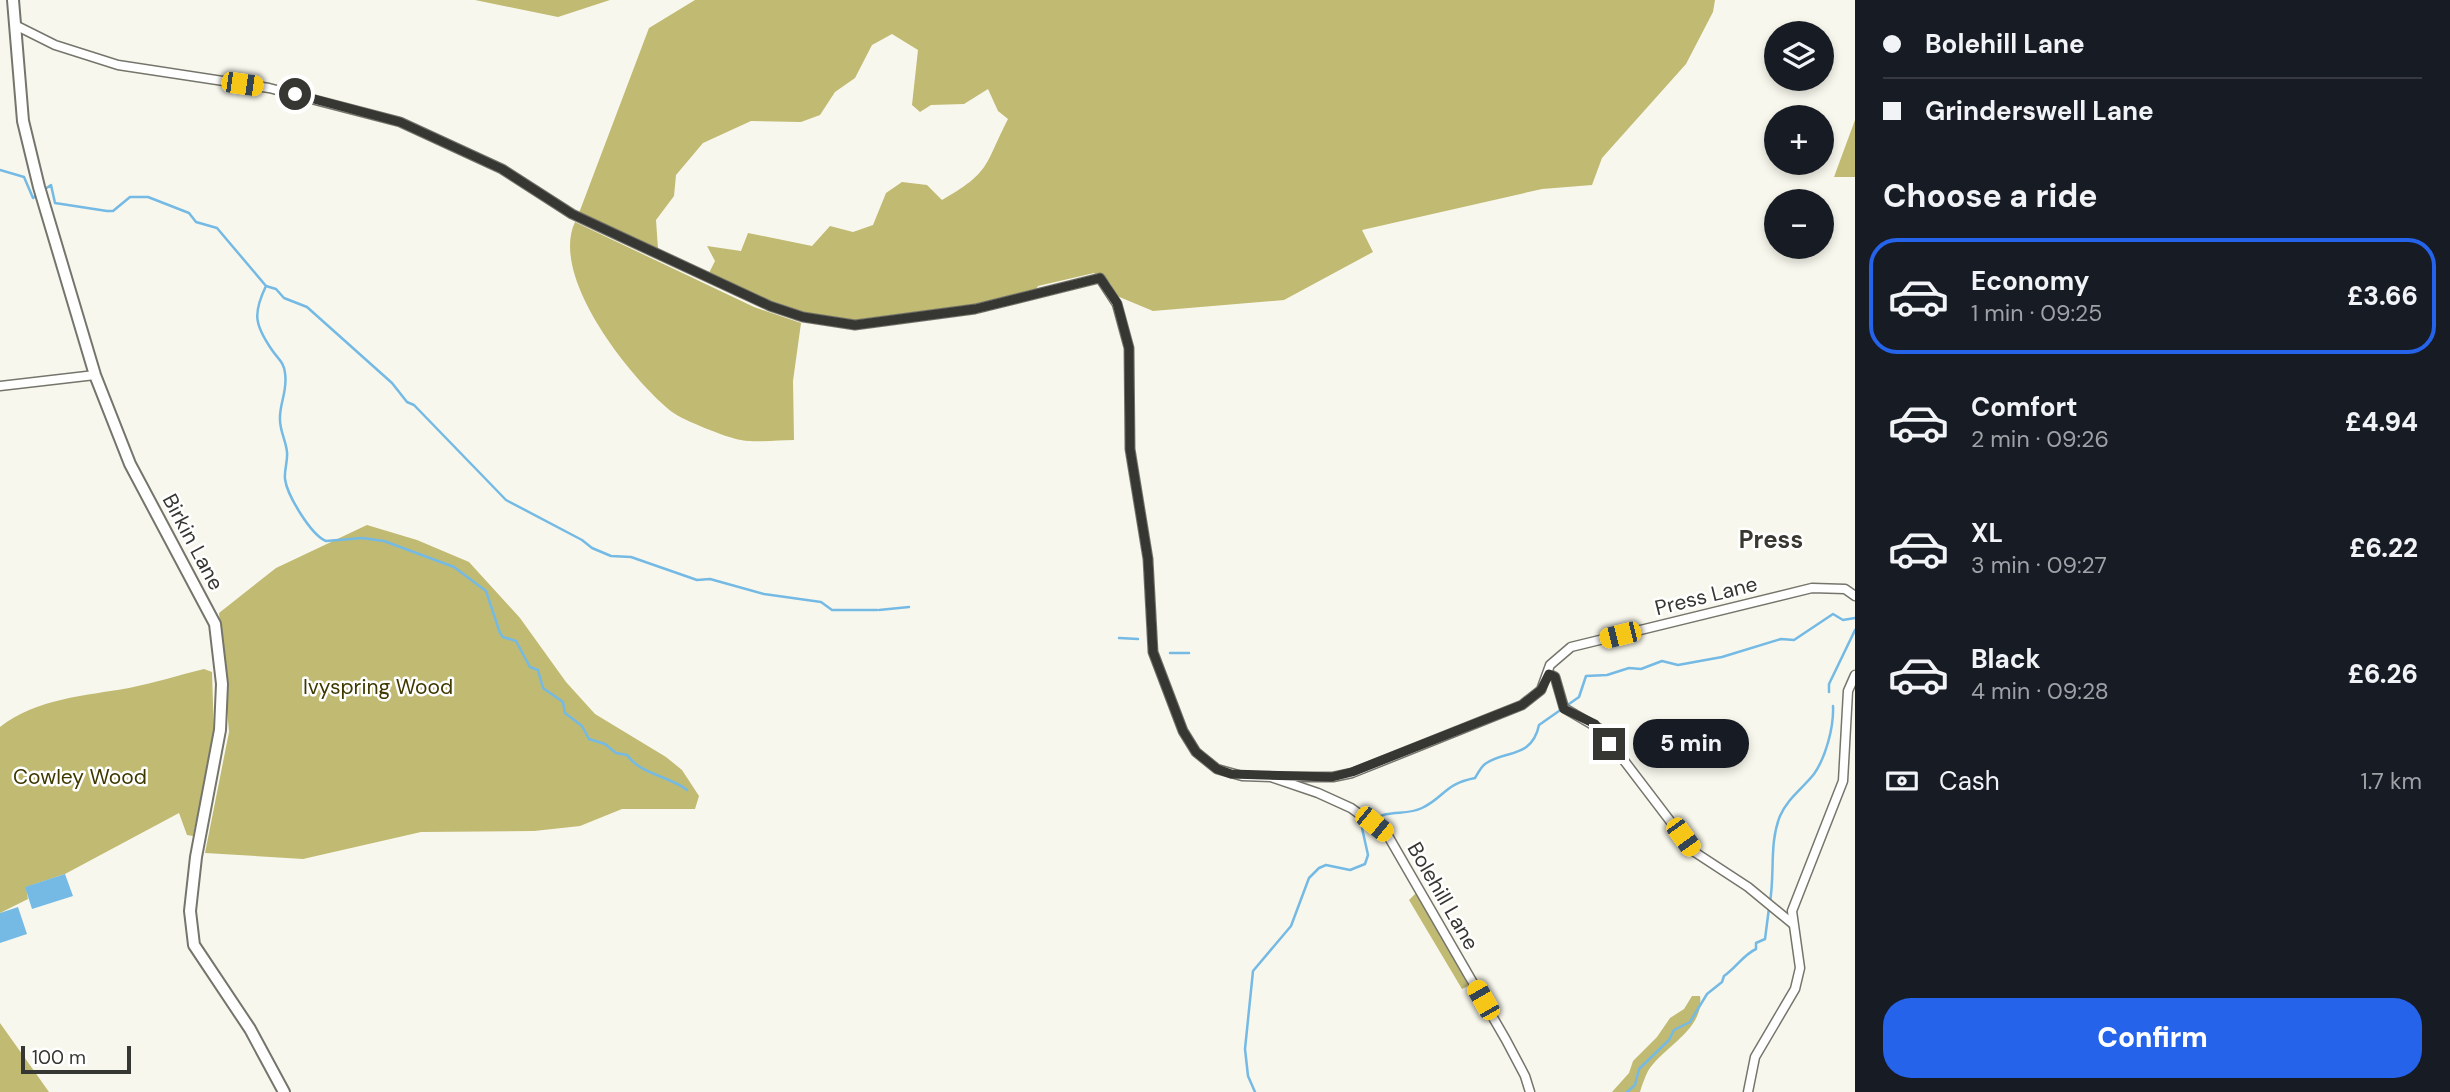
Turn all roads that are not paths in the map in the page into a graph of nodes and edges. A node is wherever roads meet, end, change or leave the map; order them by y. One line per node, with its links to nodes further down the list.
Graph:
1 (13, 0): 2 (street, Birkin Lane)
2 (17, 26): 3 (street, Birkin Lane); 8 (street, Bolehill Lane)
3 (95, 375): 4 (street); 10 (street, Birkin Lane)
4 (0, 386)
5 (1855, 596): 6 (street, Press Lane)
6 (1549, 674): 8 (street, Press Lane); 9 (street)
7 (1855, 675): 9 (street)
8 (1271, 777): 11 (street, Bolehill Lane)
9 (1793, 923): 12 (street)
10 (284, 1092)
11 (1530, 1092)
12 (1748, 1092)

